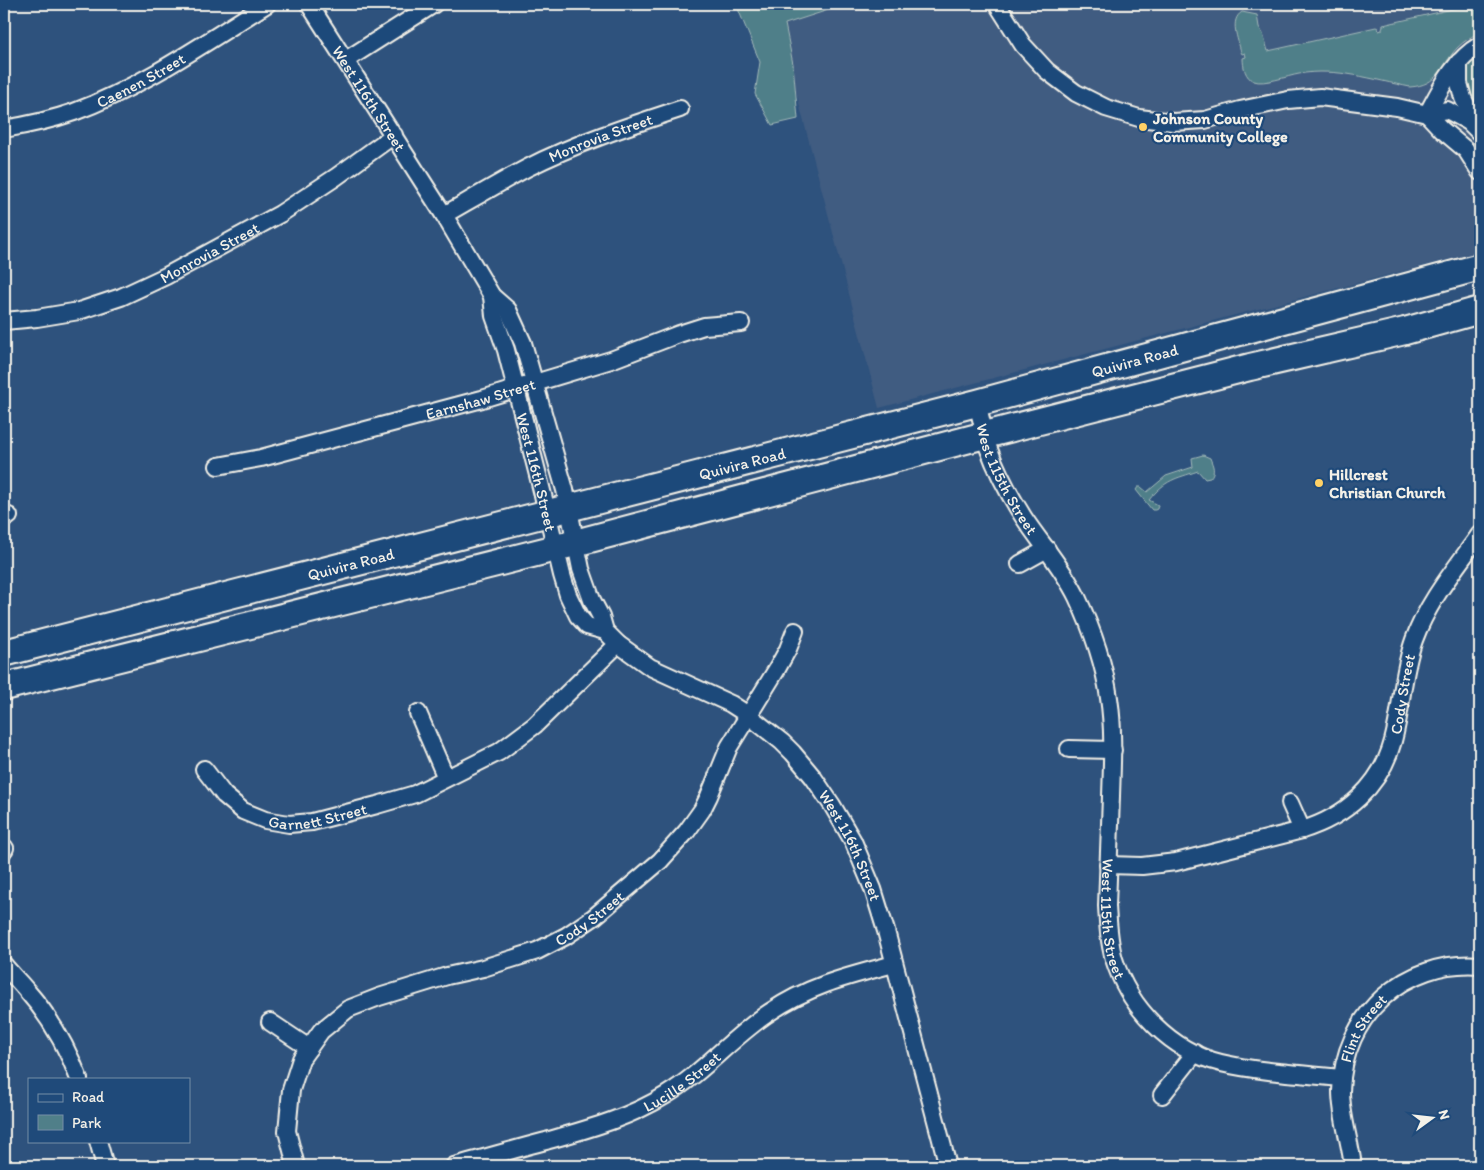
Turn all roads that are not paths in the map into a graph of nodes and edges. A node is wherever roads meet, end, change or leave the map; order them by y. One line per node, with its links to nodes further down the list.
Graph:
1 (267, 4): 10 (street, Caenen Street)
2 (309, 4): 6 (street, West 116th Street)
3 (434, 4): 6 (street)
4 (997, 4): 9 (street)
5 (1480, 45): 7 (street)
6 (346, 60): 12 (street, West 116th Street)
7 (1459, 62): 9 (street); 11 (street)
8 (680, 109): 14 (street, Monrovia Street)
9 (1427, 114): 11 (street); 13 (street)
10 (4, 129)
11 (1480, 133)
12 (394, 135): 14 (street, West 116th Street); 18 (street, Monrovia Street)
13 (1480, 172)
14 (444, 215): 16 (street, West 116th Street)
15 (1480, 266): 22 (main road, Quivira Road)
16 (492, 296): 20 (street, West 116th Street); 21 (street, West 116th Street)
17 (1480, 310): 23 (main road, Quivira Road)
18 (4, 321)
19 (741, 323): 20 (street, Earnshaw Street)
20 (535, 383): 21 (street, Earnshaw Street); 25 (street, West 116th Street)
21 (516, 389): 24 (street, Earnshaw Street); 25 (street, West 116th Street)
22 (977, 403): 23 (street, West 115th Street); 25 (main road, Quivira Road)
23 (985, 435): 27 (main road, Quivira Road); 28 (street, West 115th Street)
24 (218, 466)
25 (558, 511): 27 (street, West 116th Street); 32 (main road, Quivira Road)
26 (1480, 534): 41 (street, Cody Street)
27 (566, 545): 31 (street, West 116th Street); 33 (main road, Quivira Road)
28 (1048, 549): 29 (street, West 115th Street); 37 (street, West 115th Street)
29 (1020, 564)
30 (795, 631): 35 (street, Cody Street)
31 (618, 644): 35 (street, West 116th Street); 39 (street, Garnett Street)
32 (4, 653)
33 (4, 687)
34 (418, 713): 39 (street)
35 (748, 715): 43 (street, West 116th Street); 47 (street, Cody Street)
36 (1069, 749): 37 (street)
37 (1112, 750): 42 (street, West 115th Street)
38 (204, 769): 39 (street, Garnett Street)
39 (446, 778)
40 (1290, 803): 41 (street)
41 (1302, 830): 42 (street, Cody Street)
42 (1108, 865): 48 (street, West 115th Street)
43 (894, 964): 55 (street, Lucille Street); 56 (street, West 116th Street)
44 (4, 965): 49 (street)
45 (1480, 965): 50 (street, Flint Street)
46 (270, 1022): 47 (street)
47 (309, 1048): 54 (street, Cody Street)
48 (1195, 1053): 50 (street, West 115th Street); 51 (street)
49 (79, 1078)
50 (1342, 1078): 57 (street, Flint Street)
51 (1162, 1095)
52 (98, 1142): 53 (street)
53 (105, 1166)
54 (296, 1166)
55 (454, 1166)
56 (948, 1166)
57 (1353, 1166)

